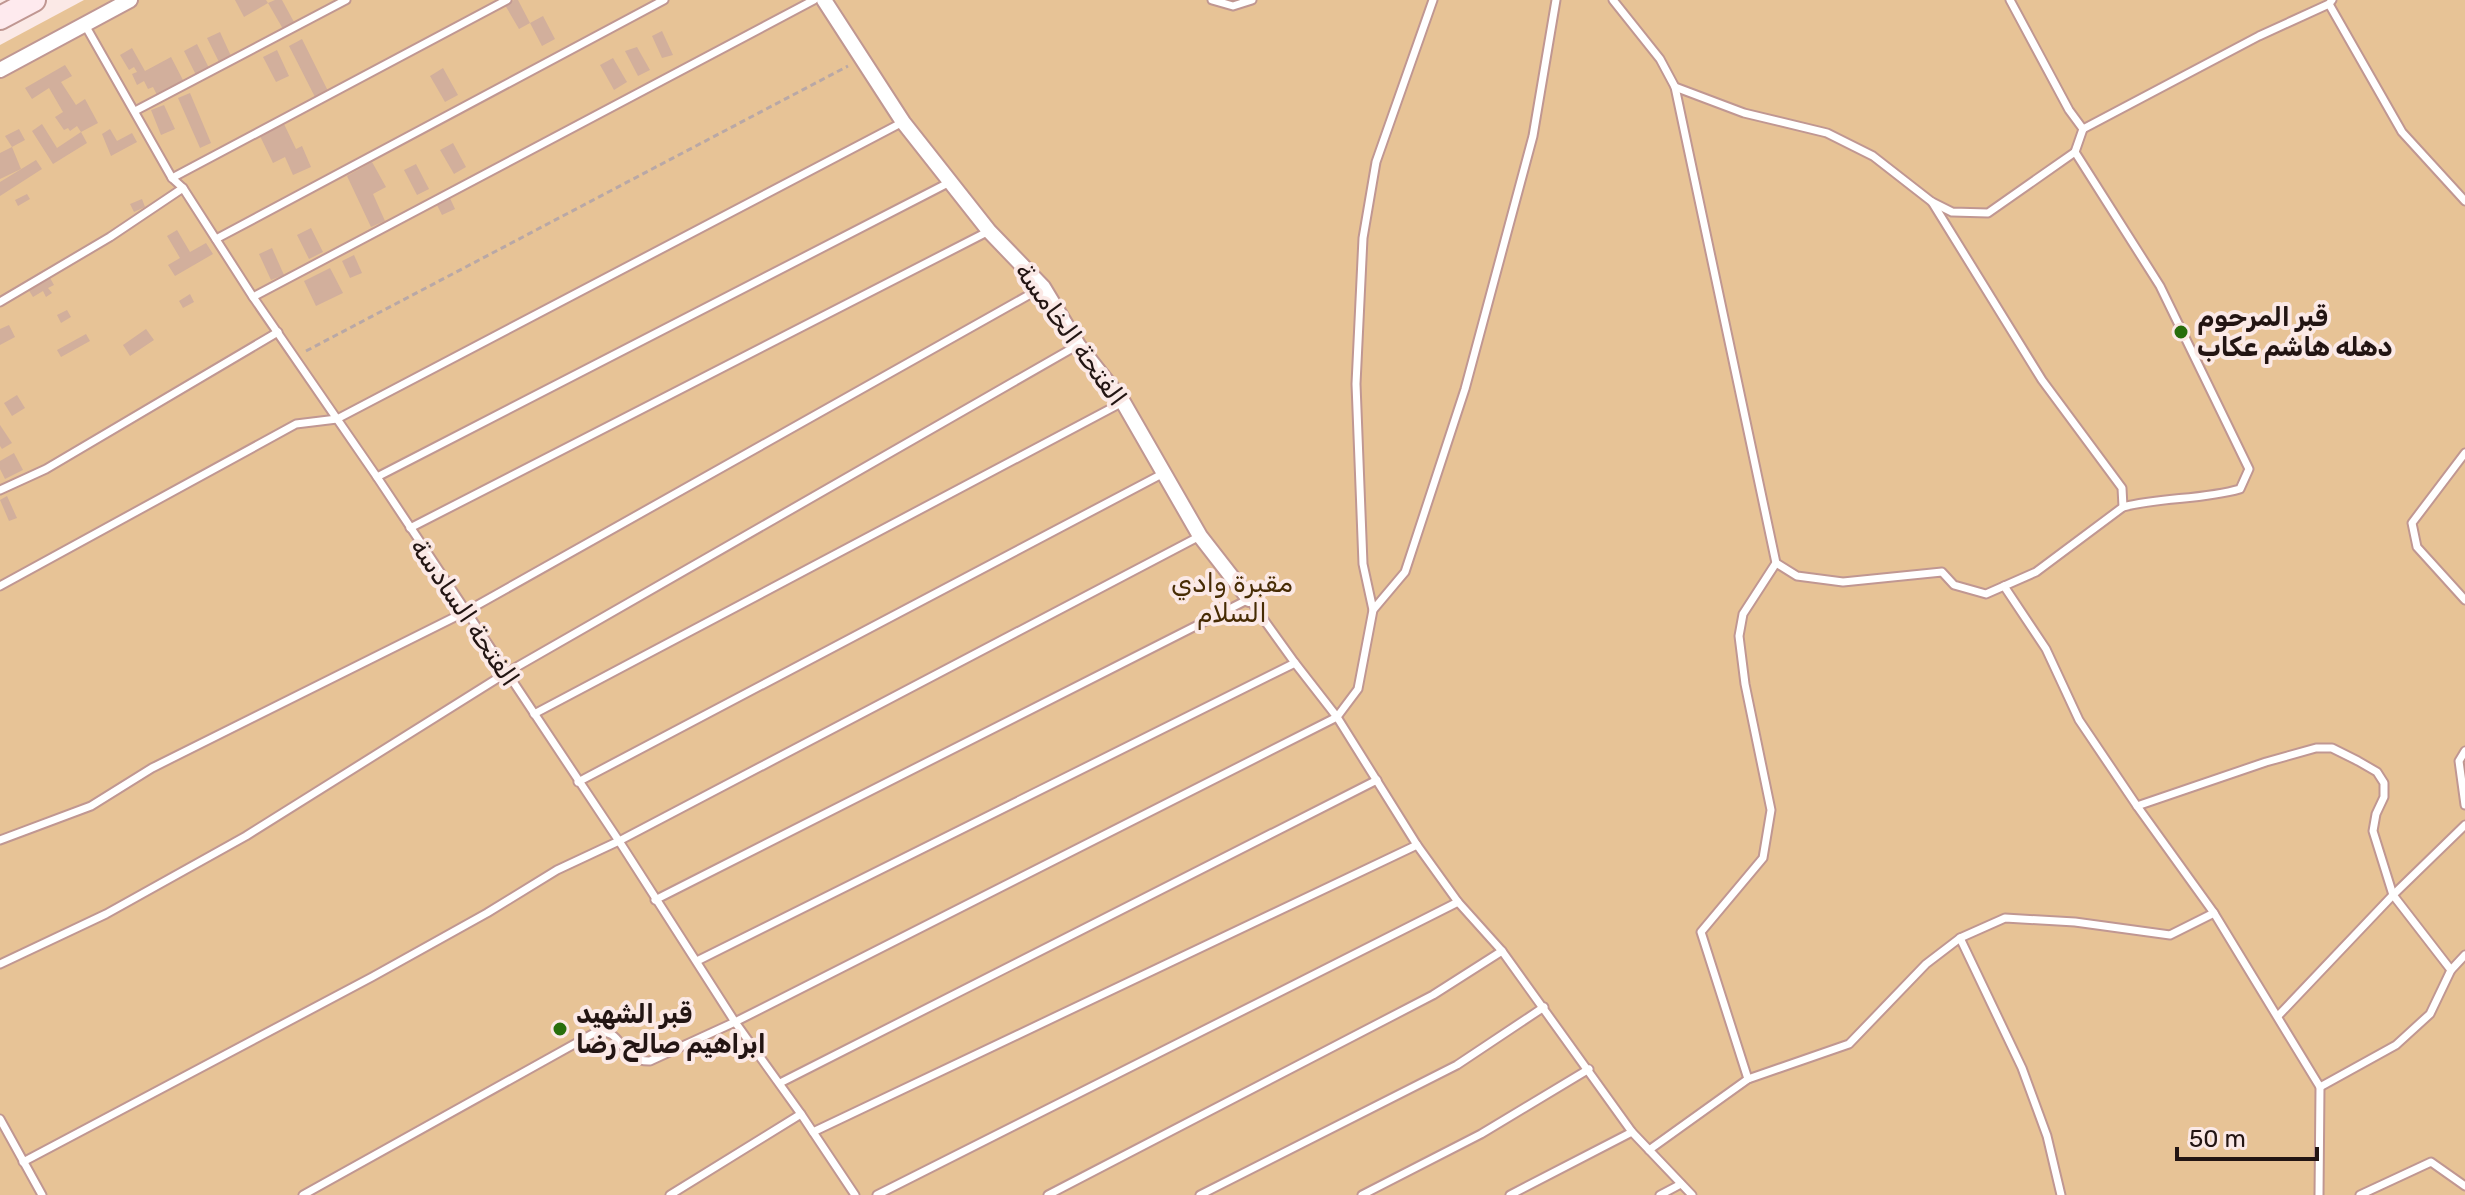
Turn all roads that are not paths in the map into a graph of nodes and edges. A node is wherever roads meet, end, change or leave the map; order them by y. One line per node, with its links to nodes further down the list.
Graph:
1 (34, 0): 15 (main road)
2 (130, 0): 16 (street)
3 (346, 0): 19 (lane)
4 (507, 0): 23 (lane)
5 (664, 0): 29 (lane)
6 (814, 0): 31 (lane)
7 (824, 0): 20 (street, الفتحة الخامسة)
8 (1212, 0): 9 (lane)
9 (1252, 0)
10 (1433, 0): 49 (lane)
11 (1556, 0): 49 (lane)
12 (1613, 0): 18 (lane)
13 (2010, 0): 21 (lane)
14 (2331, 2): 21 (lane); 26 (lane)
15 (0, 18)
16 (84, 24): 17 (street); 19 (lane, الفتحة السادسة)
17 (0, 70)
18 (1675, 87): 27 (lane); 44 (lane)
19 (135, 111): 23 (lane, الفتحة السادسة)
20 (903, 122): 24 (street, الفتحة الخامسة); 36 (lane)
21 (2083, 129): 22 (lane)
22 (2075, 152): 27 (lane); 41 (lane)
23 (172, 178): 25 (lane, الفتحة السادسة)
24 (952, 181): 28 (street, الفتحة الخامسة); 39 (lane)
25 (183, 188): 29 (lane, الفتحة السادسة); 32 (lane)
26 (2465, 201)
27 (1932, 202): 41 (lane)
28 (989, 231): 30 (street, الفتحة الخامسة); 42 (lane)
29 (216, 239): 31 (lane, الفتحة السادسة)
30 (1043, 287): 34 (street, الفتحة الخامسة); 50 (lane)
31 (253, 297): 33 (lane, الفتحة السادسة)
32 (0, 302)
33 (278, 332): 36 (lane, الفتحة السادسة); 40 (lane)
34 (1078, 345): 35 (street, الفتحة الخامسة); 52 (lane)
35 (1123, 402): 38 (street, الفتحة الخامسة); 53 (lane)
36 (337, 419): 39 (lane, الفتحة السادسة); 45 (lane)
37 (2465, 453): 48 (lane)
38 (1162, 474): 43 (street, الفتحة الخامسة); 57 (lane)
39 (377, 477): 42 (lane, الفتحة السادسة)
40 (0, 490)
41 (2123, 507): 46 (lane)
42 (410, 528): 50 (lane, الفتحة السادسة)
43 (1200, 536): 47 (street, الفتحة الخامسة); 62 (lane)
44 (1776, 563): 46 (lane); 78 (lane)
45 (0, 586)
46 (2004, 586): 59 (lane)
47 (1249, 599): 51 (lane); 65 (lane)
48 (2465, 600)
49 (1373, 610): 54 (lane)
50 (465, 612): 52 (lane, الفتحة السادسة); 61 (lane)
51 (1295, 663): 54 (lane); 71 (lane)
52 (506, 673): 53 (lane, الفتحة السادسة); 72 (lane)
53 (534, 714): 57 (lane, الفتحة السادسة)
54 (1337, 717): 56 (lane); 76 (lane)
55 (2465, 751): 58 (lane)
56 (1377, 780): 63 (lane); 79 (lane)
57 (578, 782): 62 (lane, الفتحة السادسة)
58 (2465, 805)
59 (2137, 806): 64 (lane); 67 (lane)
60 (2465, 825): 64 (lane)
61 (0, 840)
62 (619, 841): 65 (lane, الفتحة السادسة); 88 (lane)
63 (1417, 845): 66 (lane); 83 (lane)
64 (2393, 895): 73 (lane); 75 (lane)
65 (655, 900): 71 (lane, الفتحة السادسة)
66 (1458, 902): 69 (lane); 95 (lane)
67 (2214, 913): 68 (lane); 75 (lane)
68 (1960, 938): 78 (lane); 102 (lane)
69 (1502, 951): 74 (lane); 96 (lane)
70 (2465, 955): 73 (lane)
71 (697, 961): 76 (lane, الفتحة السادسة)
72 (0, 964)
73 (2451, 970): 80 (lane)
74 (1544, 1007): 77 (lane); 97 (lane)
75 (2278, 1016): 80 (lane)
76 (735, 1022): 79 (lane, الفتحة السادسة); 92 (lane)
77 (1589, 1069): 84 (lane); 98 (lane)
78 (1748, 1079): 87 (lane)
79 (780, 1083): 81 (lane, الفتحة السادسة)
80 (2320, 1087): 103 (lane)
81 (801, 1114): 83 (lane, الفتحة السادسة); 93 (lane)
82 (0, 1119): 85 (lane)
83 (813, 1132): 94 (lane, الفتحة السادسة)
84 (1632, 1132): 87 (lane); 99 (lane)
85 (8, 1134): 86 (lane); 88 (lane)
86 (0, 1139)
87 (1649, 1150): 89 (lane)
88 (23, 1162): 91 (lane)
89 (1681, 1184): 100 (lane); 101 (lane)
90 (2465, 1186): 105 (lane)
91 (42, 1195)
92 (303, 1195)
93 (670, 1195)
94 (855, 1195)
95 (877, 1195)
96 (1048, 1195)
97 (1200, 1195)
98 (1362, 1195)
99 (1510, 1195)
100 (1660, 1195)
101 (1692, 1195)
102 (2061, 1195)
103 (2320, 1195): 104 (lane)
104 (2329, 1195)
105 (2360, 1195)

